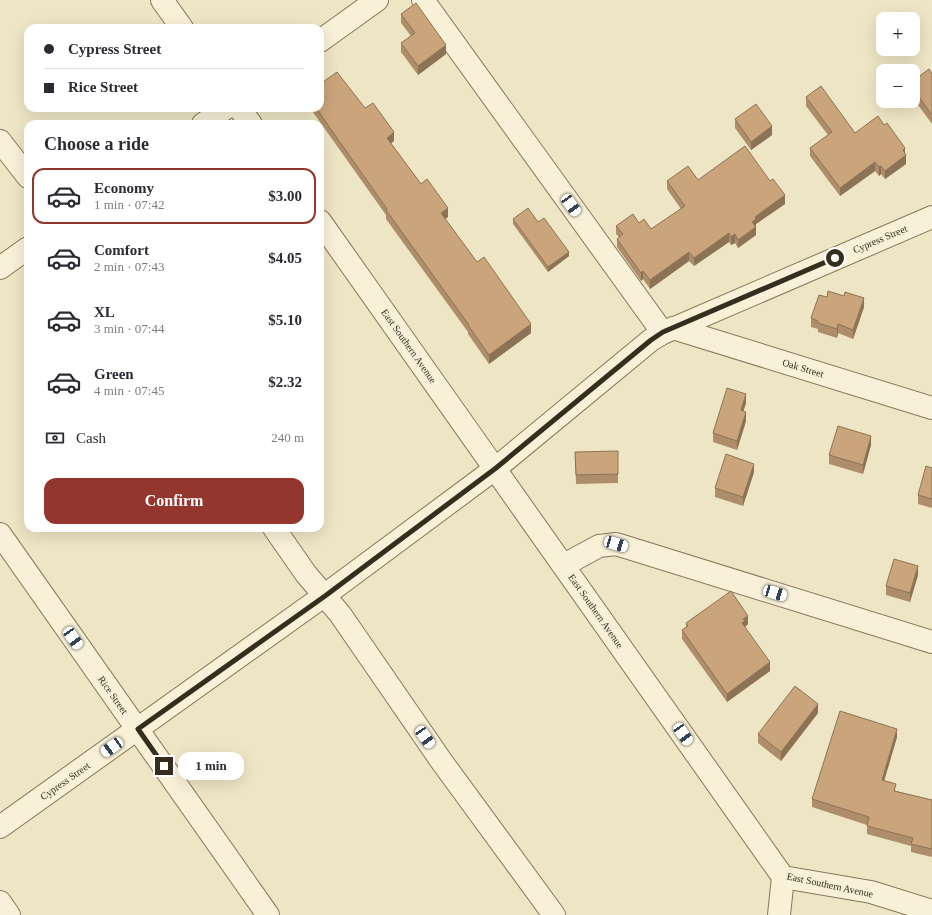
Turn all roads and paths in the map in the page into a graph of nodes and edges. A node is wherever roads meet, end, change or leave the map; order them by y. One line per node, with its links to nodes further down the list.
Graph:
1 (162, 0): 4 (street)
2 (377, 0): 5 (street)
3 (423, 0): 14 (street)
4 (179, 24)
5 (324, 38)
6 (220, 112): 7 (street)
7 (209, 120)
8 (0, 141): 9 (street)
9 (24, 172)
10 (932, 217): 14 (street, Cypress Street)
11 (324, 227): 16 (street, East Southern Avenue)
12 (24, 251): 13 (street)
13 (0, 268)
14 (668, 330): 15 (street, Oak Street); 16 (street, Cypress Street)
15 (932, 408)
16 (496, 468): 19 (street, East Southern Avenue); 20 (street, Cypress Street)
17 (277, 532): 20 (street)
18 (0, 534): 22 (street, Rice Street)
19 (564, 565): 21 (street); 24 (street, East Southern Avenue)
20 (325, 596): 22 (street, Cypress Street); 29 (street)
21 (932, 642)
22 (138, 729): 23 (street, Cypress Street); 28 (street, Rice Street)
23 (0, 827)
24 (783, 877): 26 (street, East Southern Avenue); 30 (street)
25 (0, 902): 27 (street)
26 (932, 911)
27 (9, 915)
28 (268, 915)
29 (554, 915)
30 (779, 915)

